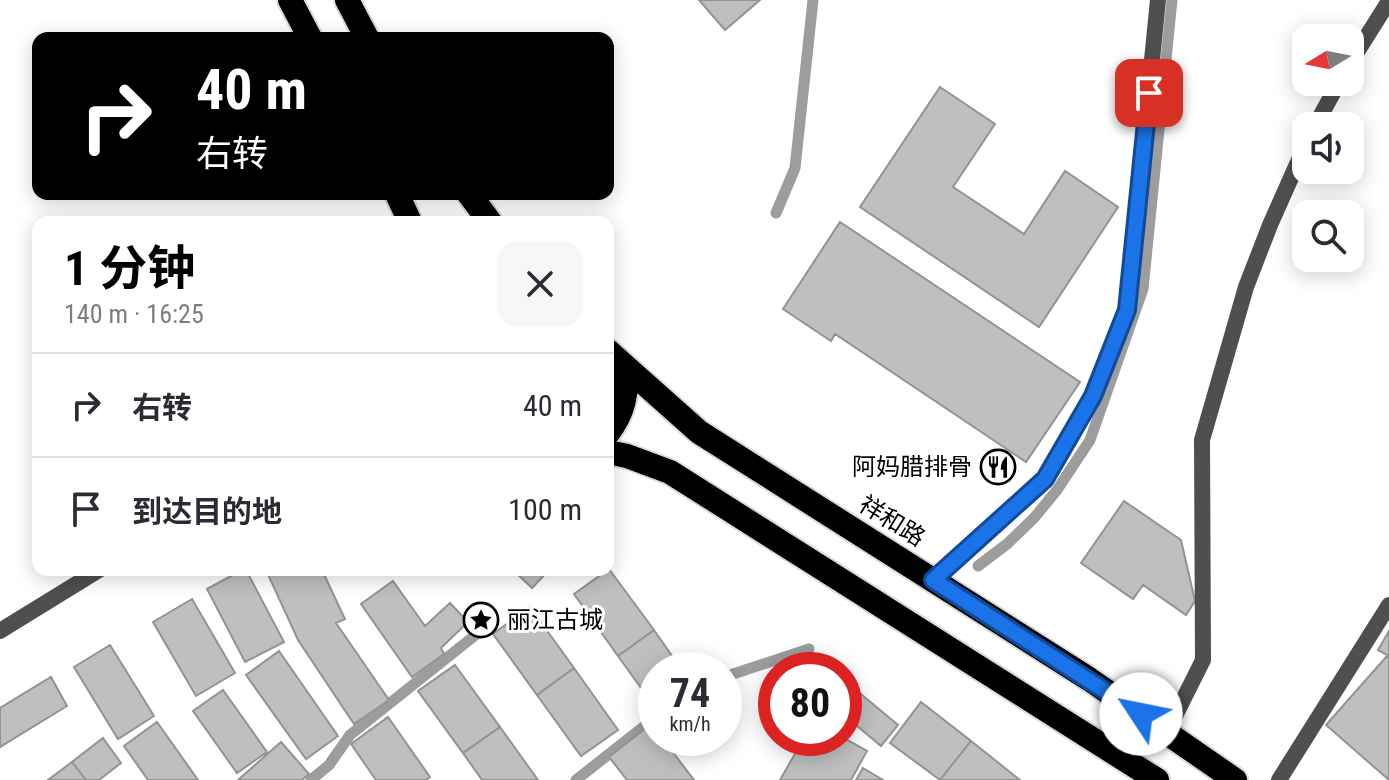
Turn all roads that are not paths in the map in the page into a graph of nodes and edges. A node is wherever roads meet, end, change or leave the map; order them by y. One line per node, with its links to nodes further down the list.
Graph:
1 (290, 0): 5 (highway)
2 (347, 0): 6 (highway)
3 (1158, 0): 13 (street)
4 (1389, 1): 7 (street)
5 (307, 32)
6 (364, 32)
7 (1364, 41)
8 (1292, 176): 16 (street)
9 (616, 359): 10 (highway); 13 (highway, 祥和路)
10 (614, 425)
11 (614, 453): 17 (highway)
12 (89, 576): 15 (street)
13 (933, 580): 16 (highway, 祥和路)
14 (1389, 605): 19 (street)
15 (0, 631)
16 (1167, 732): 18 (highway, 祥和路)
17 (1157, 780)
18 (1235, 780)
19 (1279, 780)

